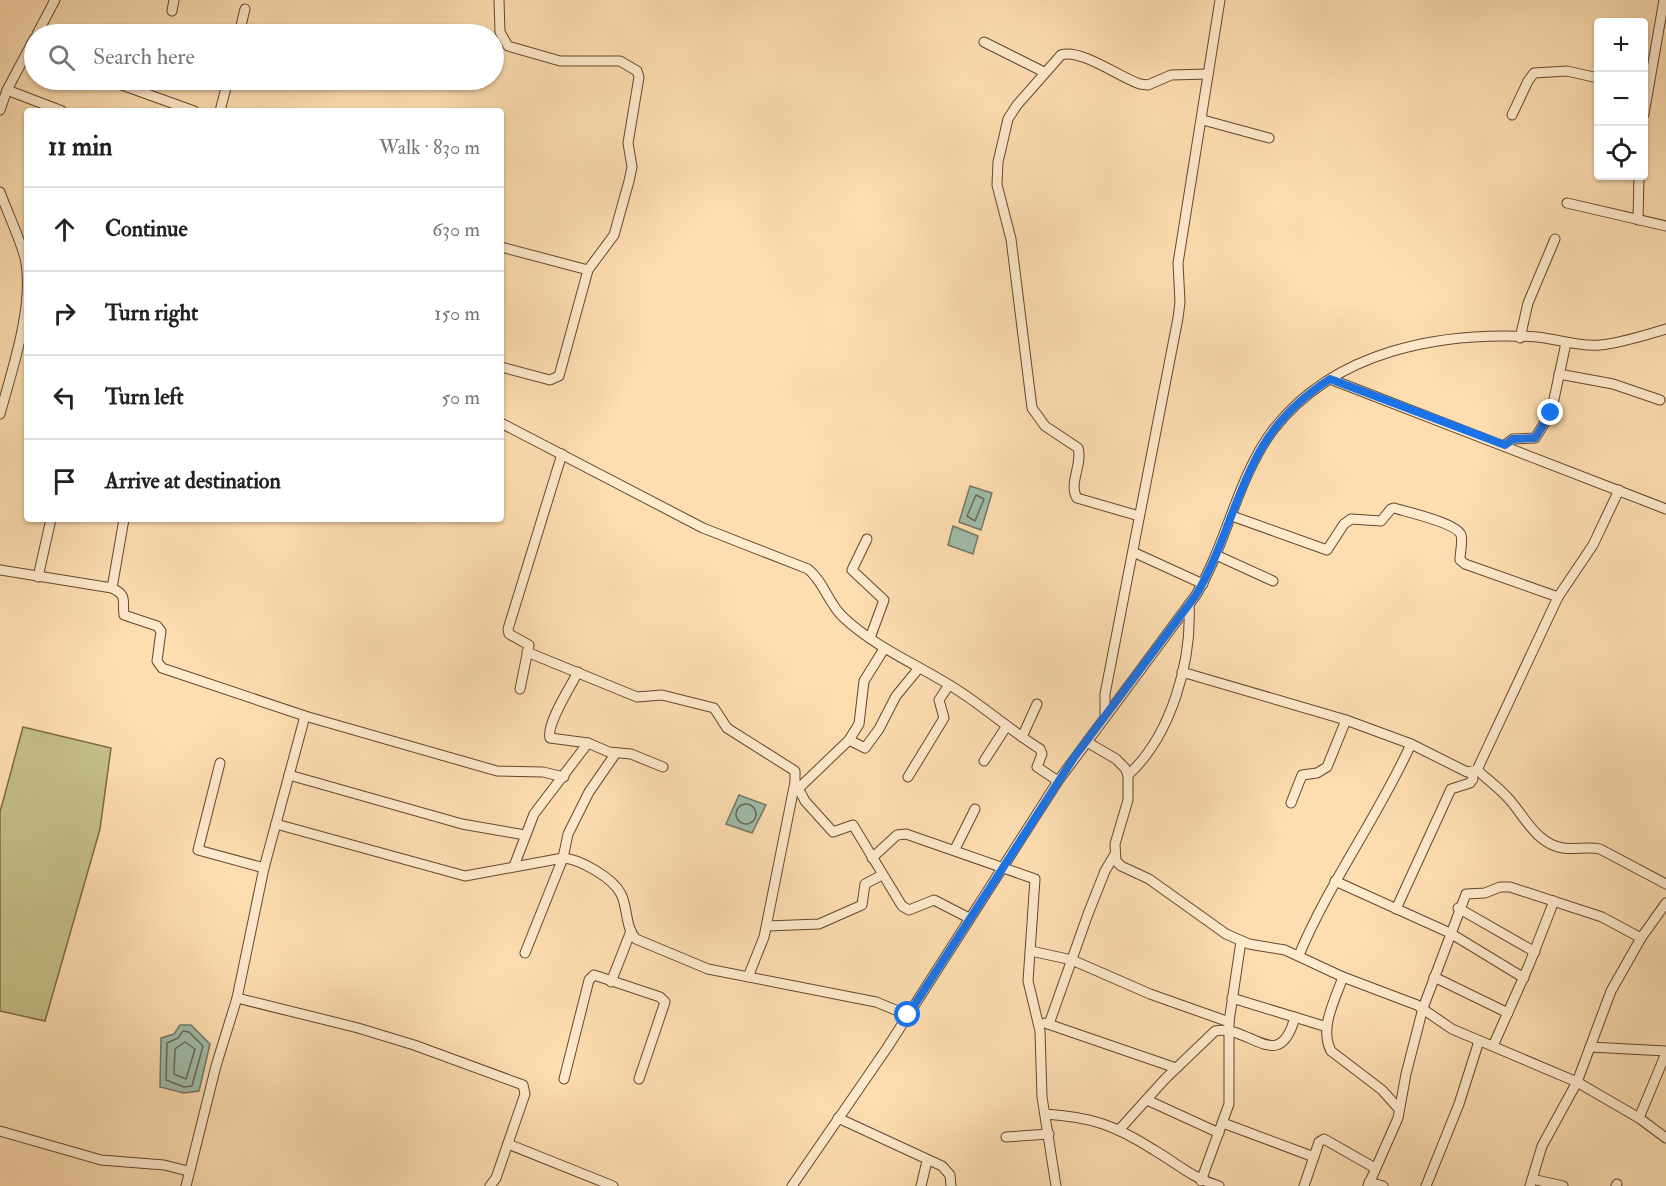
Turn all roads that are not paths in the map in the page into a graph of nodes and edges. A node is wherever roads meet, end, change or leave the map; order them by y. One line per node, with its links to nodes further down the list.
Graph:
1 (55, 0): 8 (street)
2 (174, 0): 7 (street)
3 (499, 0): 10 (street)
4 (1221, 0): 15 (street)
5 (1664, 0): 16 (street)
6 (245, 9): 9 (street)
7 (172, 11)
8 (43, 24)
9 (241, 24)
10 (500, 24)
11 (504, 39): 36 (street)
12 (984, 42): 14 (street)
13 (24, 59): 18 (street)
14 (1044, 72): 15 (street); 51 (street)
15 (1208, 74): 26 (street)
16 (1648, 74)
17 (1594, 77): 25 (street)
18 (7, 90): 21 (street); 24 (street)
19 (136, 90): 22 (street)
20 (225, 90): 23 (street)
21 (54, 108)
22 (186, 108)
23 (221, 108)
24 (0, 110)
25 (1512, 115)
26 (1203, 120): 27 (street); 51 (street)
27 (1269, 138)
28 (1639, 180): 31 (street)
29 (0, 192): 35 (street)
30 (1567, 203): 31 (street)
31 (1638, 220): 32 (street)
32 (1666, 226)
33 (1555, 239): 39 (street)
34 (504, 248): 36 (street)
35 (24, 252)
36 (588, 270): 41 (street)
37 (24, 304): 45 (street)
38 (1666, 329): 40 (street)
39 (1520, 338): 40 (street); 43 (street)
40 (1566, 343): 42 (street)
41 (504, 368)
42 (1559, 374): 44 (street); 47 (street)
43 (1330, 379): 47 (street); 52 (street)
44 (1660, 400)
45 (0, 414)
46 (504, 425): 48 (street)
47 (1505, 445): 49 (street)
48 (562, 454): 65 (street); 67 (street)
49 (1619, 490): 50 (street); 63 (street)
50 (1666, 509)
51 (1139, 516): 56 (street)
52 (1232, 516): 57 (street); 63 (street)
53 (50, 522): 59 (street)
54 (123, 522): 62 (street)
55 (867, 539): 65 (street)
56 (1133, 552): 61 (street); 75 (street)
57 (1216, 555): 60 (street); 61 (street)
58 (0, 570): 59 (street)
59 (38, 577): 62 (street)
60 (1273, 581)
61 (1203, 584): 64 (street)
62 (112, 588): 74 (street)
63 (1558, 597): 87 (street)
64 (1189, 604): 70 (street); 75 (street)
65 (870, 638): 66 (street)
66 (884, 649): 68 (street); 79 (street)
67 (527, 652): 69 (street); 72 (street)
68 (919, 668): 71 (street); 79 (street)
69 (578, 672): 81 (street); 93 (street)
70 (1182, 672): 76 (street); 89 (street)
71 (949, 685): 77 (street); 91 (street)
72 (520, 690)
73 (1037, 704): 78 (street)
74 (305, 716): 88 (street); 90 (street)
75 (1105, 717): 80 (street)
76 (1346, 720): 82 (street); 94 (street)
77 (1006, 727): 78 (street); 84 (street)
78 (1022, 738): 92 (street)
79 (849, 740): 93 (street)
80 (1087, 742): 89 (street); 92 (street)
81 (588, 743): 83 (street); 90 (street)
82 (1411, 744): 87 (street); 106 (street)
83 (616, 753): 86 (street); 100 (street)
84 (984, 760)
85 (220, 763): 104 (street)
86 (663, 767)
87 (1474, 771): 107 (street); 111 (street)
88 (289, 775): 96 (street); 97 (street)
89 (1128, 775): 99 (street)
90 (564, 777): 97 (street)
91 (908, 777)
92 (1058, 781): 103 (street)
93 (798, 785): 101 (street); 113 (street)
94 (1291, 803)
95 (975, 809): 98 (street)
96 (276, 824): 102 (street); 104 (street)
97 (525, 835): 102 (street)
98 (955, 849): 101 (street); 103 (street)
99 (1115, 854): 117 (street); 122 (street)
100 (563, 858): 102 (street); 114 (street); 120 (street)
101 (872, 858): 105 (street)
102 (514, 866)
103 (1002, 866): 112 (street); 118 (street)
104 (264, 868): 128 (street)
105 (882, 875): 112 (street); 113 (street)
106 (1335, 881): 111 (street); 121 (street)
107 (1666, 884)
108 (1554, 901): 110 (street); 116 (street); 119 (street)
109 (1666, 903): 116 (street)
110 (1458, 908): 115 (street); 119 (street)
111 (1396, 909): 115 (street)
112 (969, 918): 132 (street)
113 (766, 926): 123 (street)
114 (631, 931): 123 (street); 127 (street)
115 (1450, 933): 125 (street); 126 (street)
116 (1641, 938): 140 (street)
117 (1241, 941): 121 (street); 129 (street)
118 (1031, 951): 122 (street); 134 (street)
119 (1534, 952): 126 (street)
120 (525, 953)
121 (1299, 955): 124 (street)
122 (1072, 960): 135 (street); 136 (street)
123 (748, 977): 132 (street)
124 (1343, 977): 130 (street); 137 (street)
125 (1434, 977): 130 (street); 131 (street)
126 (1524, 978): 131 (street)
127 (611, 982): 143 (street); 144 (street)
128 (237, 998): 158 (street); 162 (street)
129 (1232, 998): 133 (street); 136 (street)
130 (1423, 1008): 138 (street); 147 (street)
131 (1508, 1013): 139 (street)
132 (908, 1015): 149 (street)
133 (1295, 1017): 136 (street); 137 (street)
134 (1037, 1023): 135 (street); 148 (street)
135 (1049, 1024): 142 (street)
136 (1229, 1026): 142 (street); 151 (street)
137 (1327, 1027): 147 (street)
138 (1479, 1041): 139 (street); 166 (street)
139 (1493, 1046): 145 (street)
140 (1590, 1047): 141 (street); 145 (street)
141 (1666, 1052): 150 (street)
142 (1176, 1068): 146 (street)
143 (639, 1078)
144 (564, 1079)
145 (1577, 1082): 150 (street); 164 (street)
146 (1147, 1100): 152 (street); 154 (street)
147 (1399, 1110): 161 (street)
148 (1045, 1114): 152 (street); 155 (street)
149 (838, 1118): 160 (street); 170 (street)
150 (1639, 1118): 157 (street)
151 (1223, 1123): 154 (street); 159 (street)
152 (1119, 1130): 163 (street)
153 (0, 1131): 162 (street)
154 (1219, 1133): 163 (street)
155 (1049, 1134): 156 (street); 173 (street)
156 (1006, 1137)
157 (1666, 1138)
158 (508, 1144): 168 (street); 169 (street)
159 (1314, 1157): 161 (street); 175 (street)
160 (927, 1161): 171 (street); 172 (street)
161 (1375, 1168): 165 (street)
162 (189, 1171): 167 (street)
163 (1201, 1180): 174 (street)
164 (1531, 1182): 178 (street)
165 (1369, 1184): 176 (street)
166 (1426, 1184): 177 (street)
167 (186, 1186)
168 (490, 1186)
169 (614, 1186)
170 (792, 1186)
171 (921, 1186)
172 (951, 1186)
173 (1056, 1186)
174 (1219, 1186)
175 (1304, 1186)
176 (1383, 1186)
177 (1438, 1186)
178 (1563, 1186)

